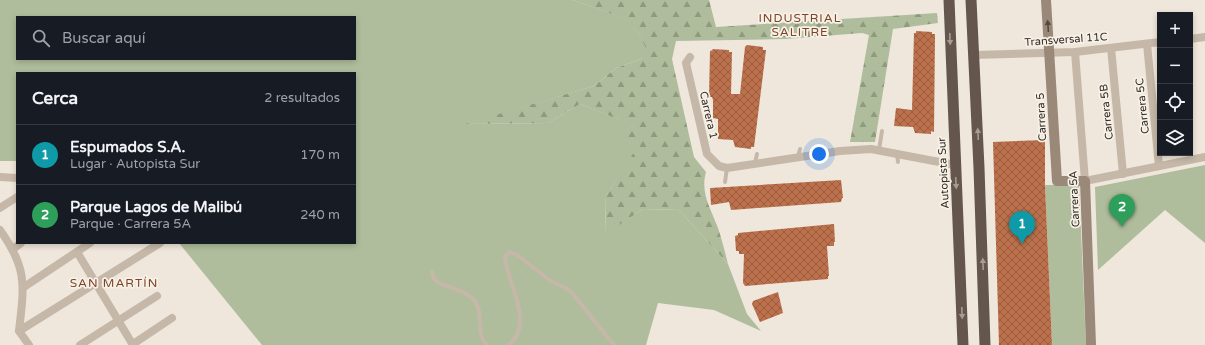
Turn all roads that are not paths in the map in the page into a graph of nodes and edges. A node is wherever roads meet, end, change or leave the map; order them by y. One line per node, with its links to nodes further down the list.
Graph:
1 (949, 0): 22 (highway, Autopista Sur, one-way to 22)
2 (971, 0): 11 (highway)
3 (1046, 0): 9 (main road, Carrera 5, one-way to 3)
4 (1205, 37): 5 (street)
5 (1193, 39)
6 (1157, 42): 7 (street, Transversal 11C)
7 (1147, 44): 8 (street, Transversal 11C); 23 (street, Carrera 5C)
8 (1111, 48): 10 (street, Transversal 11C); 25 (street, Carrera 5B)
9 (1050, 52): 10 (street, Transversal 11C); 11 (street, Transversal 11C); 28 (main road, Carrera 5)
10 (1075, 52): 28 (street, Carrera 5A)
11 (974, 55): 52 (highway, one-way to 11)
12 (690, 57): 24 (street, Carrera 1)
13 (882, 131): 15 (lane)
14 (800, 149): 19 (lane)
15 (879, 150): 16 (street); 19 (street)
16 (897, 153): 20 (lane); 22 (street)
17 (757, 154): 21 (lane)
18 (1205, 157): 23 (street)
19 (798, 158): 21 (street)
20 (898, 162)
21 (755, 164): 24 (street)
22 (955, 165): 51 (highway, Autopista Sur, one-way to 51)
23 (1159, 166): 25 (street)
24 (727, 168): 29 (lane)
25 (1123, 174): 28 (street)
26 (0, 177): 27 (street)
27 (16, 178)
28 (1085, 181): 53 (main road, Carrera 5A)
29 (725, 182)
30 (16, 198): 31 (street)
31 (0, 208)
32 (0, 230): 36 (street)
33 (19, 244): 36 (street)
34 (89, 244): 37 (street)
35 (158, 244): 39 (street)
36 (13, 248): 40 (street)
37 (77, 252): 39 (street); 40 (street)
38 (432, 272): 48 (lane)
39 (96, 283): 43 (street); 44 (street)
40 (24, 287): 44 (street)
41 (157, 296): 43 (street)
42 (172, 318): 47 (street)
43 (118, 320): 46 (street); 47 (street)
44 (19, 332): 45 (street)
45 (29, 345)
46 (80, 345)
47 (133, 345)
48 (487, 345)
49 (508, 345): 50 (lane)
50 (614, 345)
51 (963, 345)
52 (985, 345)
53 (1092, 345)

